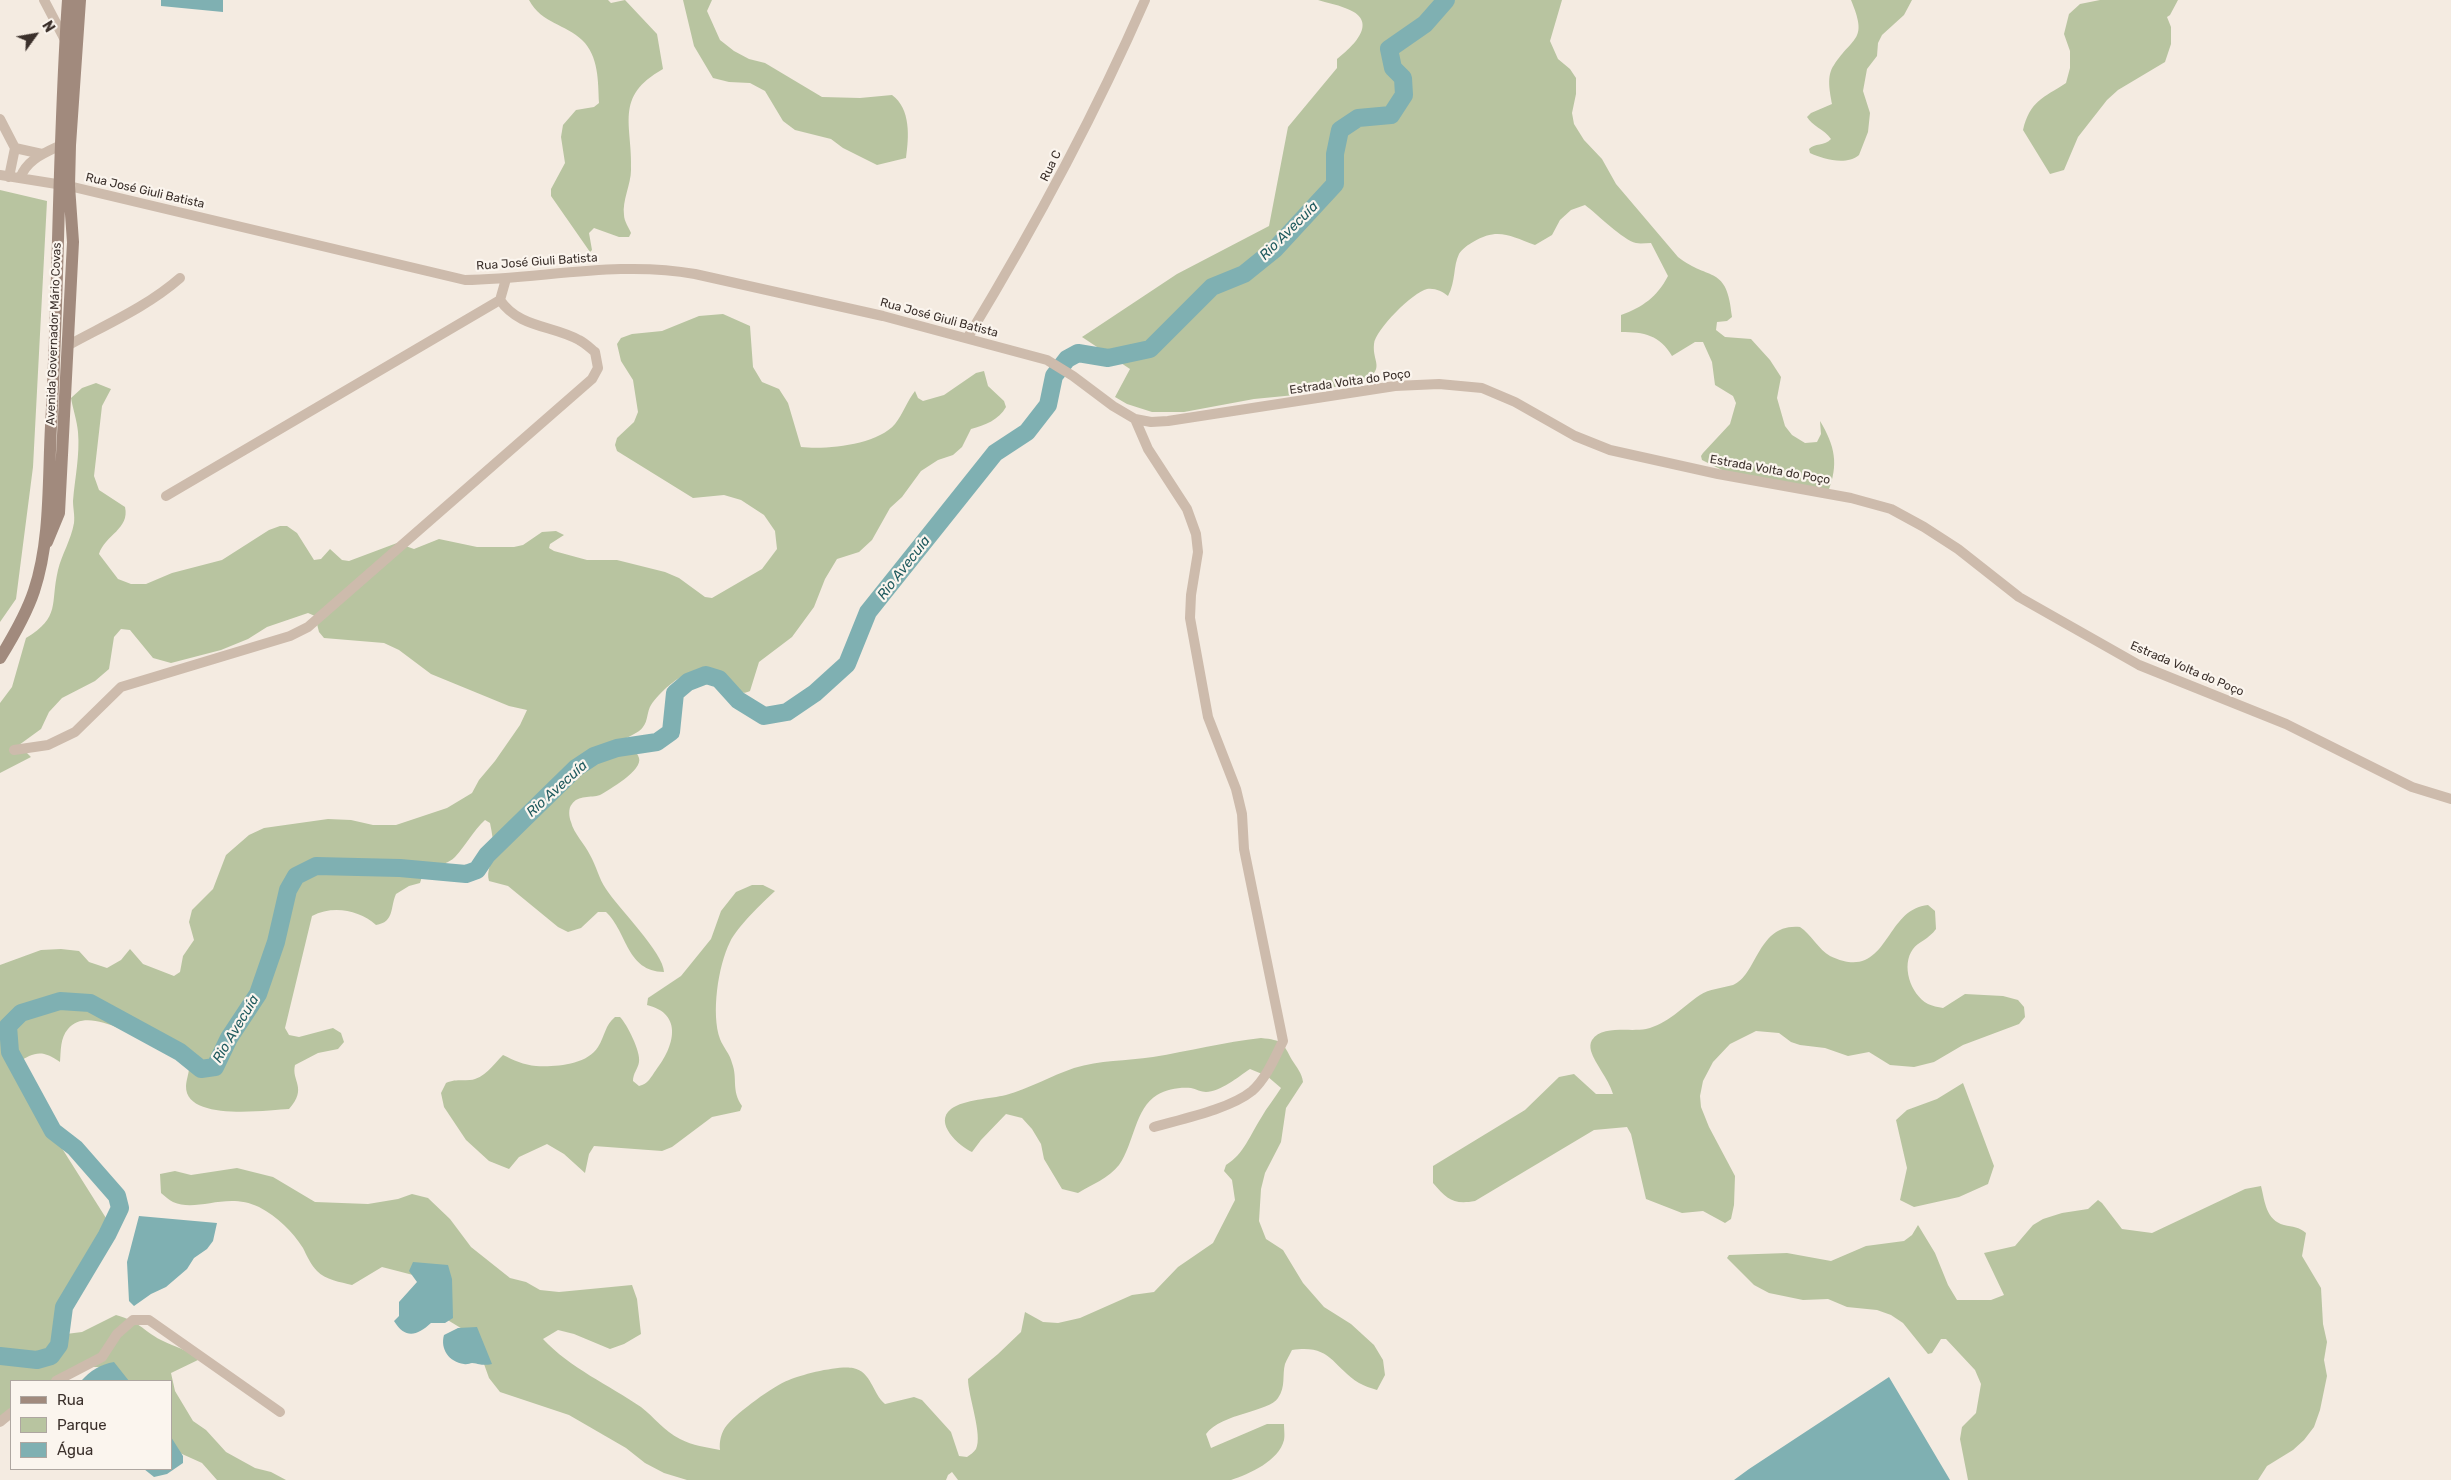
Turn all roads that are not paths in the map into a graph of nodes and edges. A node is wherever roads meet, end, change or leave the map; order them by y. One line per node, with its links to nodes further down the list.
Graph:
1 (44, 0): 5 (street)
2 (68, 0): 5 (main road, Avenida Governador Mário Covas)
3 (80, 0): 11 (main road, Avenida Governador Mário Covas)
4 (1145, 0): 15 (street, Rua C)
5 (65, 40): 7 (main road, Avenida Governador Mário Covas)
6 (0, 119): 8 (street)
7 (59, 146): 9 (street); 11 (main road, Avenida Governador Mário Covas)
8 (15, 148): 9 (street); 10 (street)
9 (42, 154): 10 (street)
10 (10, 177): 11 (street, Rua José Giuli Batista)
11 (64, 186): 13 (street, Rua José Giuli Batista); 16 (main road); 20 (main road, Avenida Governador Mário Covas)
12 (180, 278): 16 (street)
13 (506, 279): 14 (street); 15 (street, Rua José Giuli Batista)
14 (500, 300): 19 (street); 22 (street)
15 (968, 337): 17 (street, Rua José Giuli Batista)
16 (66, 346): 20 (main road)
17 (1048, 360): 18 (street, Estrada Volta do Poço)
18 (1136, 419): 23 (street, Estrada Volta do Poço); 24 (street)
19 (166, 496)
20 (42, 555): 21 (main road, Avenida Governador Mário Covas)
21 (0, 658)
22 (14, 750)
23 (2451, 799)
24 (1154, 1127)
25 (58, 1380): 26 (street)
26 (280, 1412)
27 (10, 1414): 28 (street)
28 (0, 1422)

